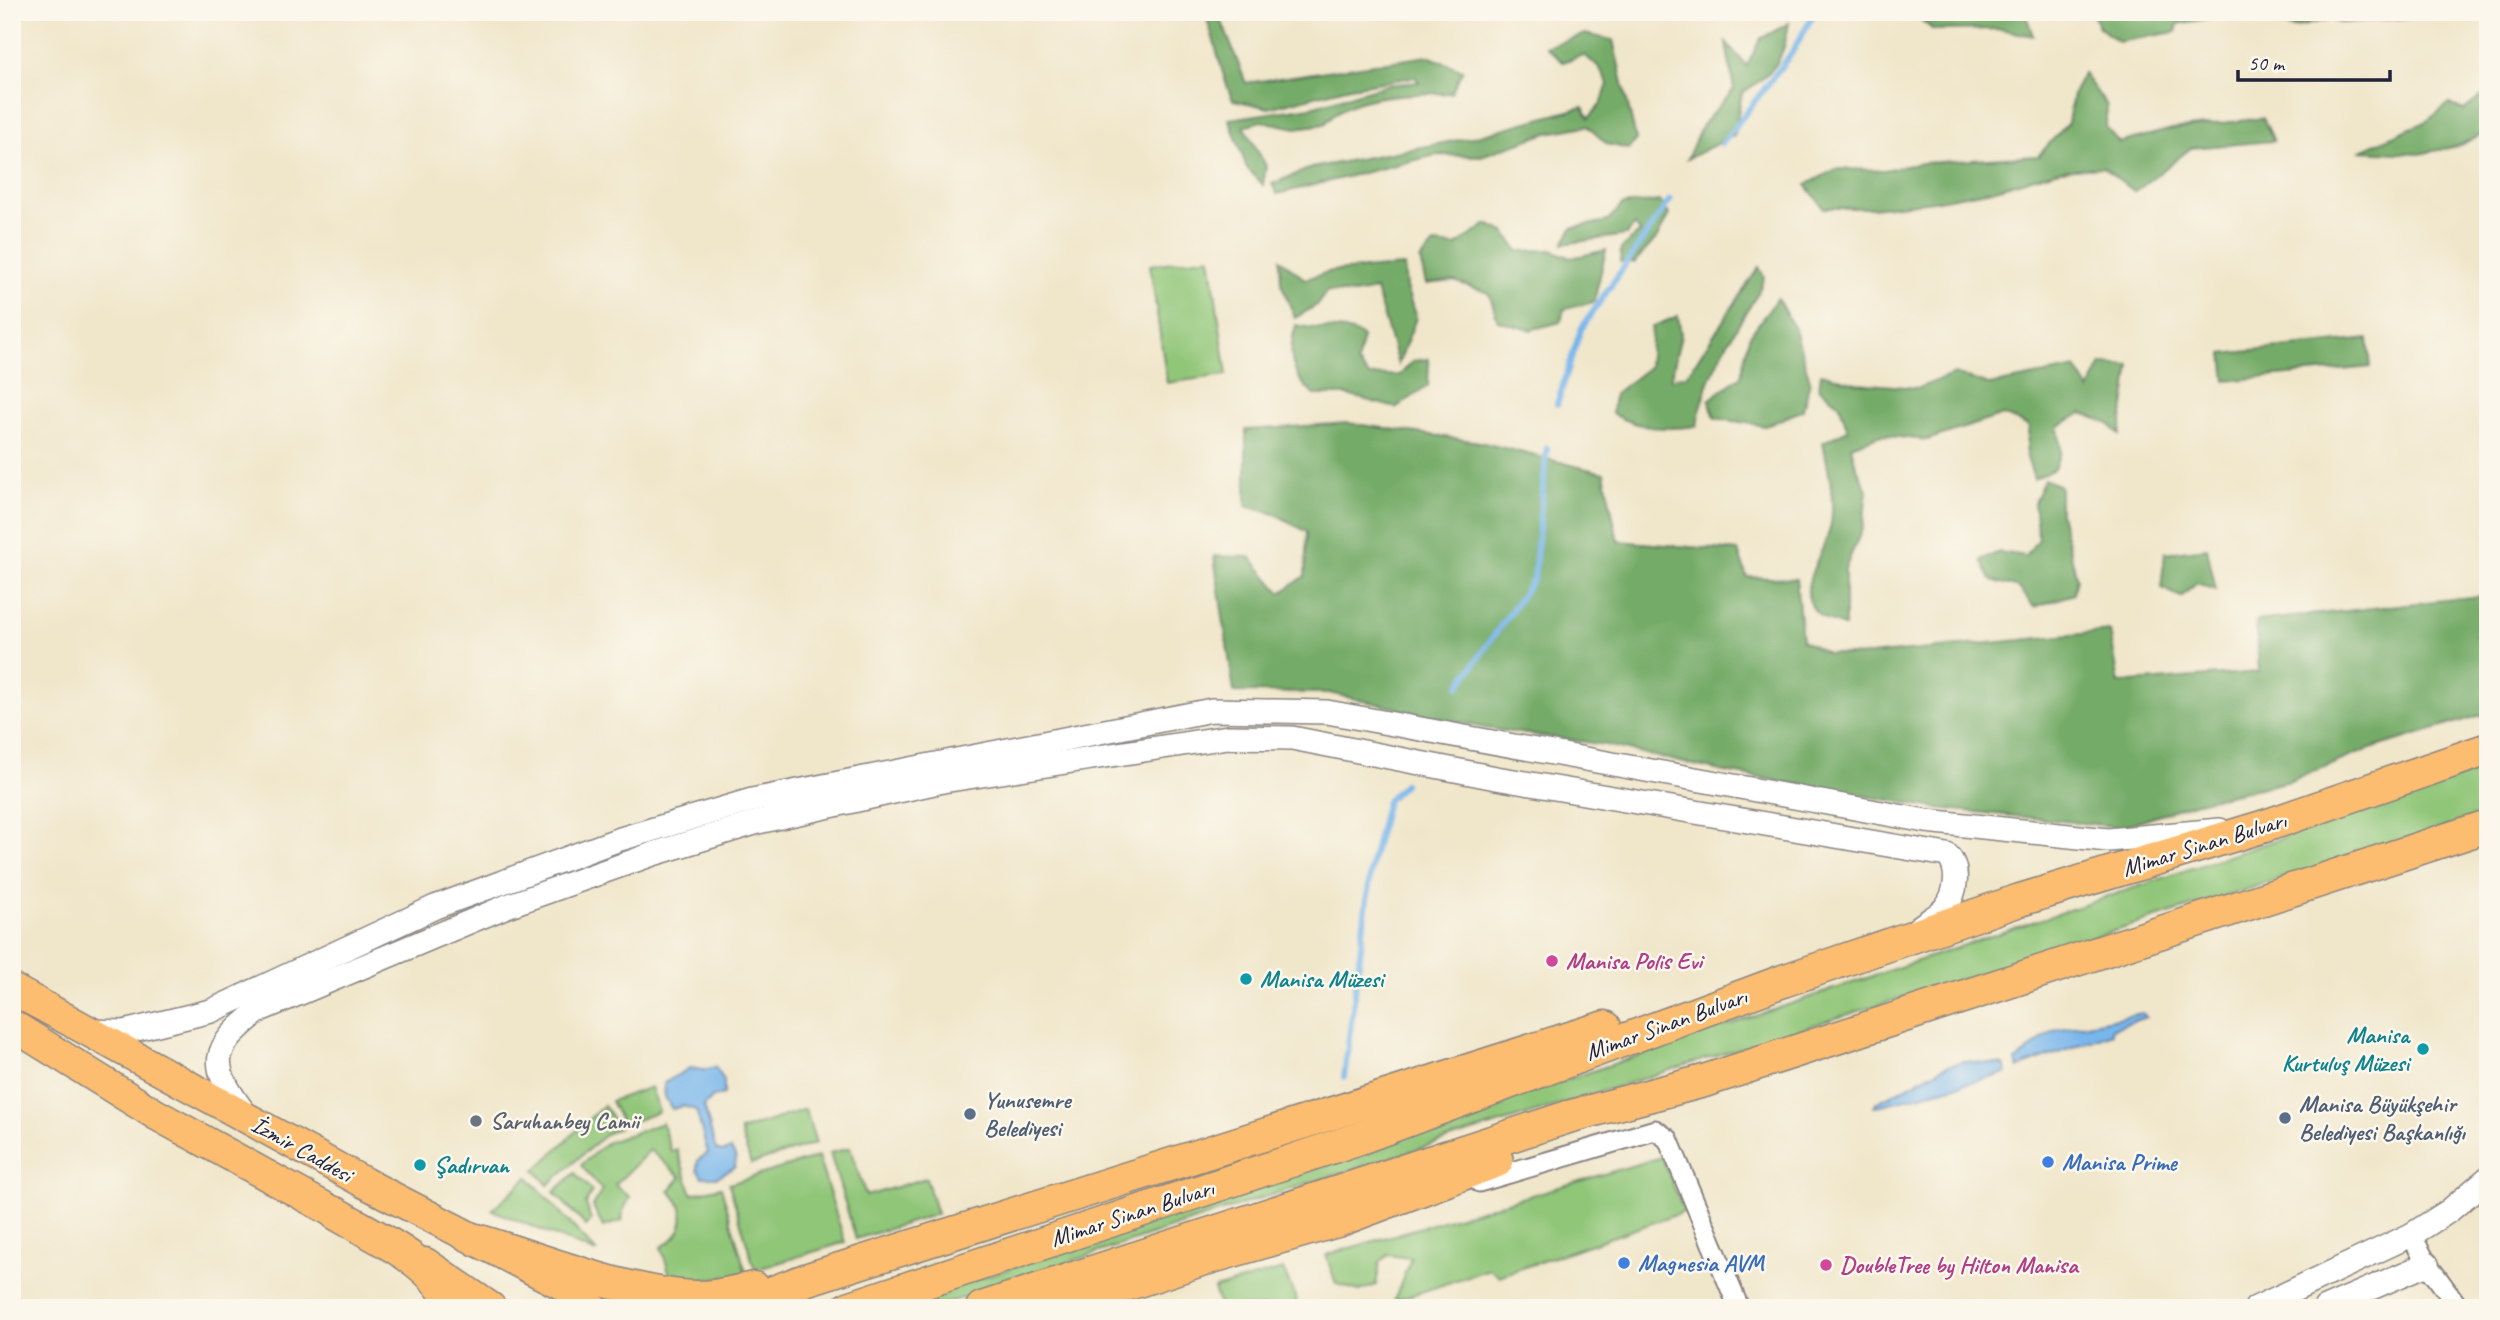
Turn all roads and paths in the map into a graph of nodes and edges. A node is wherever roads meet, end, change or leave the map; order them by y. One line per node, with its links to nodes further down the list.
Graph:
1 (2488, 749): 2 (highway, Mimar Sinan Bulvarı)
2 (2265, 826): 4 (highway, Mimar Sinan Bulvarı); 8 (street)
3 (2485, 828): 9 (highway, Mimar Sinan Bulvarı)
4 (1896, 944): 5 (highway, Mimar Sinan Bulvarı); 10 (street)
5 (1783, 981): 17 (highway); 22 (highway, Mimar Sinan Bulvarı)
6 (12, 989): 8 (main road, İzmir Caddesi)
7 (12, 1025): 12 (main road, İzmir Caddesi)
8 (87, 1031): 10 (main road, İzmir Caddesi)
9 (1704, 1080): 13 (highway); 23 (highway, Mimar Sinan Bulvarı)
10 (250, 1120): 15 (main road, İzmir Caddesi)
11 (2488, 1178): 14 (street)
12 (335, 1213): 18 (highway); 19 (main road, İzmir Caddesi)
13 (1336, 1221): 24 (highway); 25 (street)
14 (2411, 1235): 16 (street); 26 (street)
15 (477, 1240): 17 (highway); 20 (main road, İzmir Caddesi)
16 (2427, 1264): 27 (street); 28 (street)
17 (808, 1279): 21 (highway)
18 (452, 1308)
19 (491, 1308)
20 (593, 1308)
21 (731, 1308)
22 (848, 1308)
23 (982, 1308)
24 (1057, 1308)
25 (1739, 1308)
26 (2256, 1308)
27 (2325, 1308)
28 (2459, 1308)

